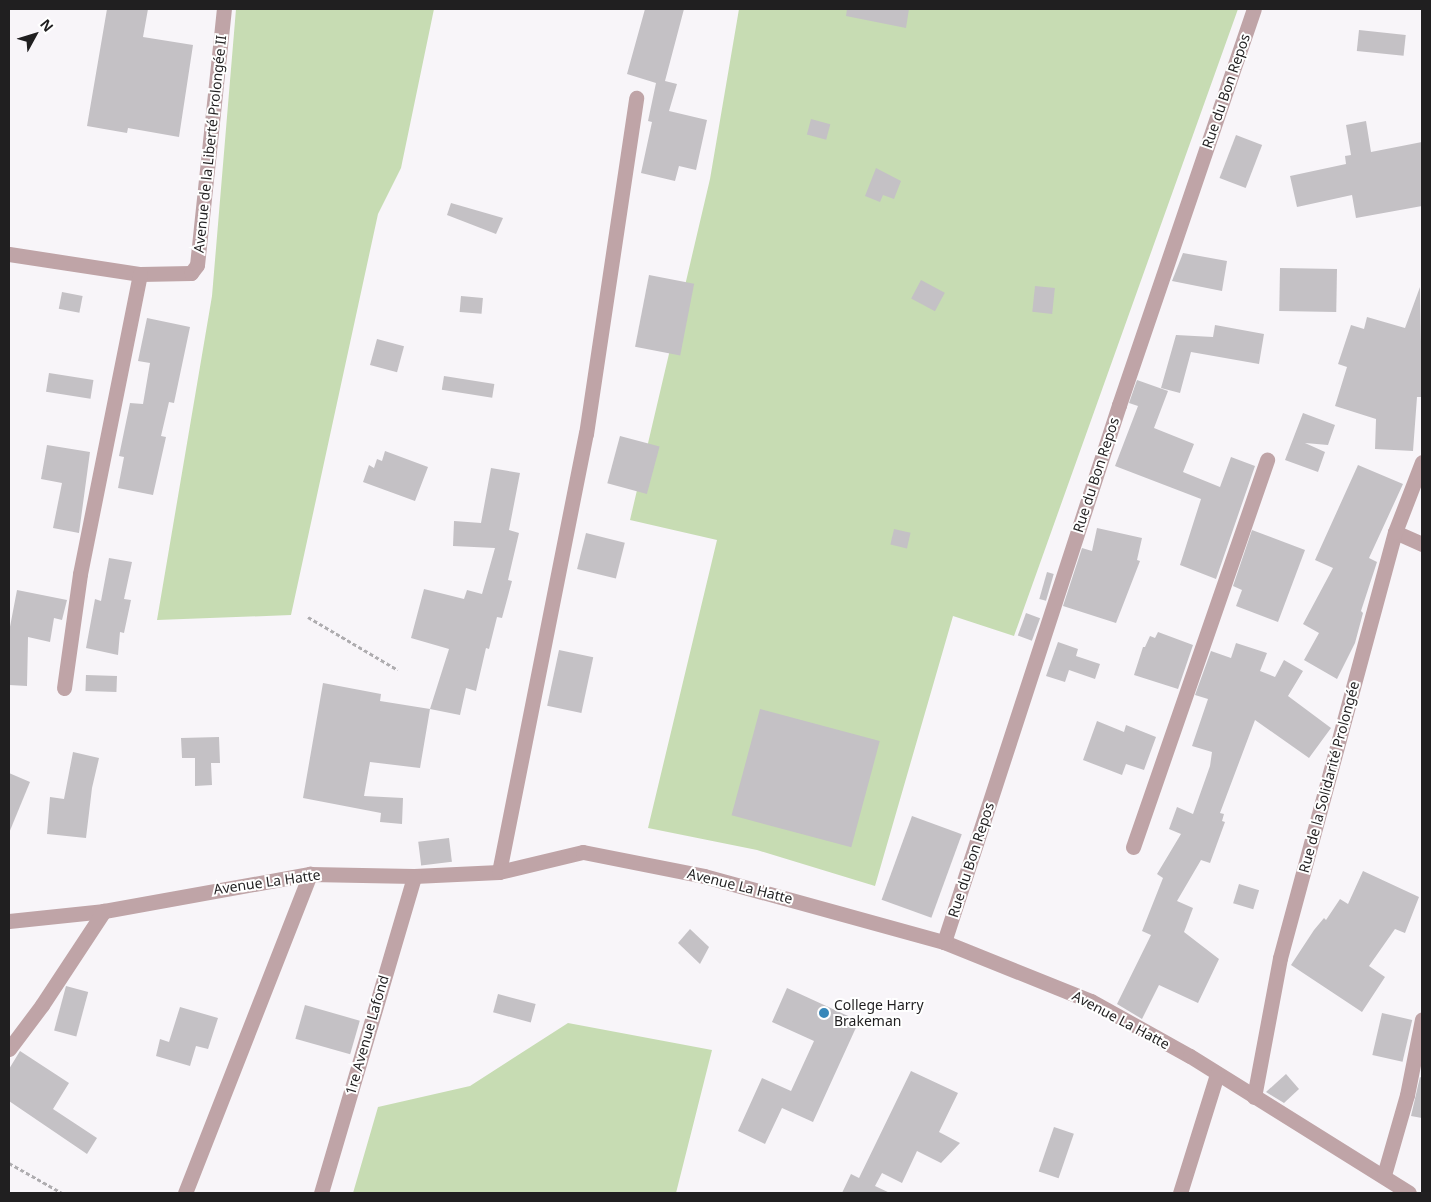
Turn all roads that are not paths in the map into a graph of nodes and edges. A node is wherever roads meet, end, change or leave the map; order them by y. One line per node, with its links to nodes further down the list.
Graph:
1 (224, 9): 5 (street, Avenue de la Liberté Prolongée II)
2 (1254, 9): 17 (street, Rue du Bon Repos)
3 (636, 98): 12 (street)
4 (9, 254): 5 (street, Avenue de la Liberté Prolongée II)
5 (140, 274): 10 (street)
6 (1267, 459): 11 (street)
7 (1422, 462): 8 (street, Rue de la Solidarité Prolongée)
8 (1395, 532): 9 (street); 21 (street, Rue de la Solidarité Prolongée)
9 (1422, 544)
10 (64, 688)
11 (1133, 847)
12 (499, 872): 14 (street, Avenue La Hatte); 17 (street, Avenue La Hatte)
13 (310, 874): 14 (street, Avenue La Hatte); 15 (street, Avenue La Hatte); 23 (street)
14 (414, 876): 24 (street, 1re Avenue Lafond)
15 (104, 911): 16 (street, Avenue La Hatte); 19 (street)
16 (9, 921)
17 (944, 942): 20 (street, Avenue La Hatte)
18 (1422, 1019): 22 (street)
19 (9, 1049)
20 (1217, 1074): 21 (street, Avenue La Hatte); 25 (street)
21 (1254, 1097): 22 (street, Avenue La Hatte)
22 (1384, 1175): 26 (street, Avenue La Hatte)
23 (185, 1193)
24 (321, 1193)
25 (1180, 1193)
26 (1408, 1193)

